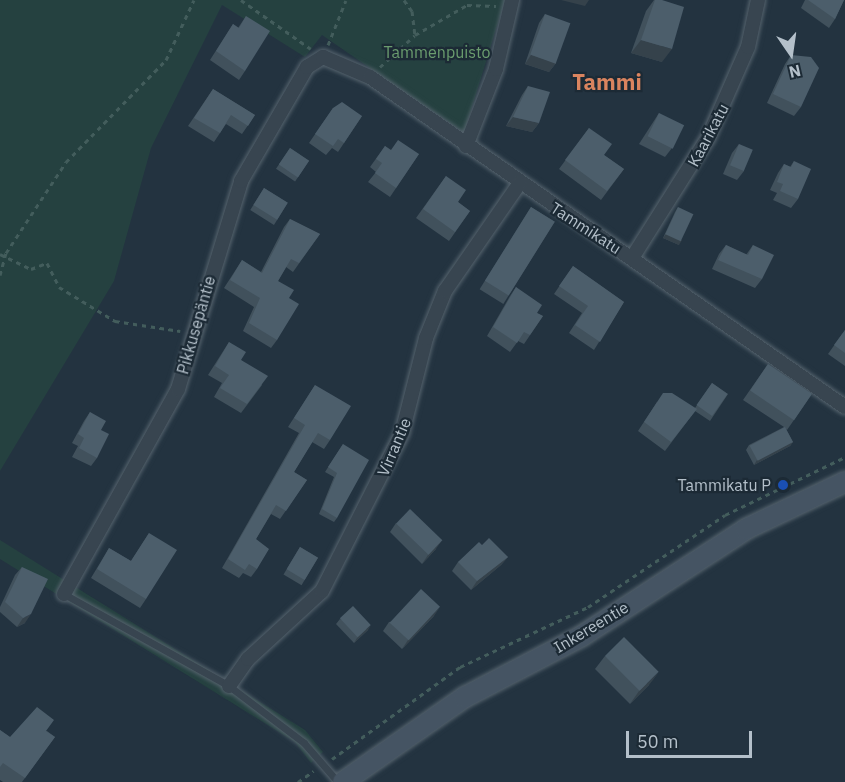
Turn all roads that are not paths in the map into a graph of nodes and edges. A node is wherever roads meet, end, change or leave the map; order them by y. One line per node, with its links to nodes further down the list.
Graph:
1 (758, 0): 6 (street, Kaarikatu)
2 (512, 4): 4 (street)
3 (323, 57): 4 (street, Tammikatu); 9 (street, Pikkusepäntie)
4 (466, 146): 5 (street, Tammikatu)
5 (519, 184): 6 (street, Tammikatu); 10 (street, Virrantie)
6 (632, 258): 7 (street, Tammikatu)
7 (845, 406)
8 (845, 482): 12 (street, Inkereentie)
9 (64, 594): 10 (lane)
10 (229, 686): 11 (lane)
11 (338, 782)
12 (343, 782)

